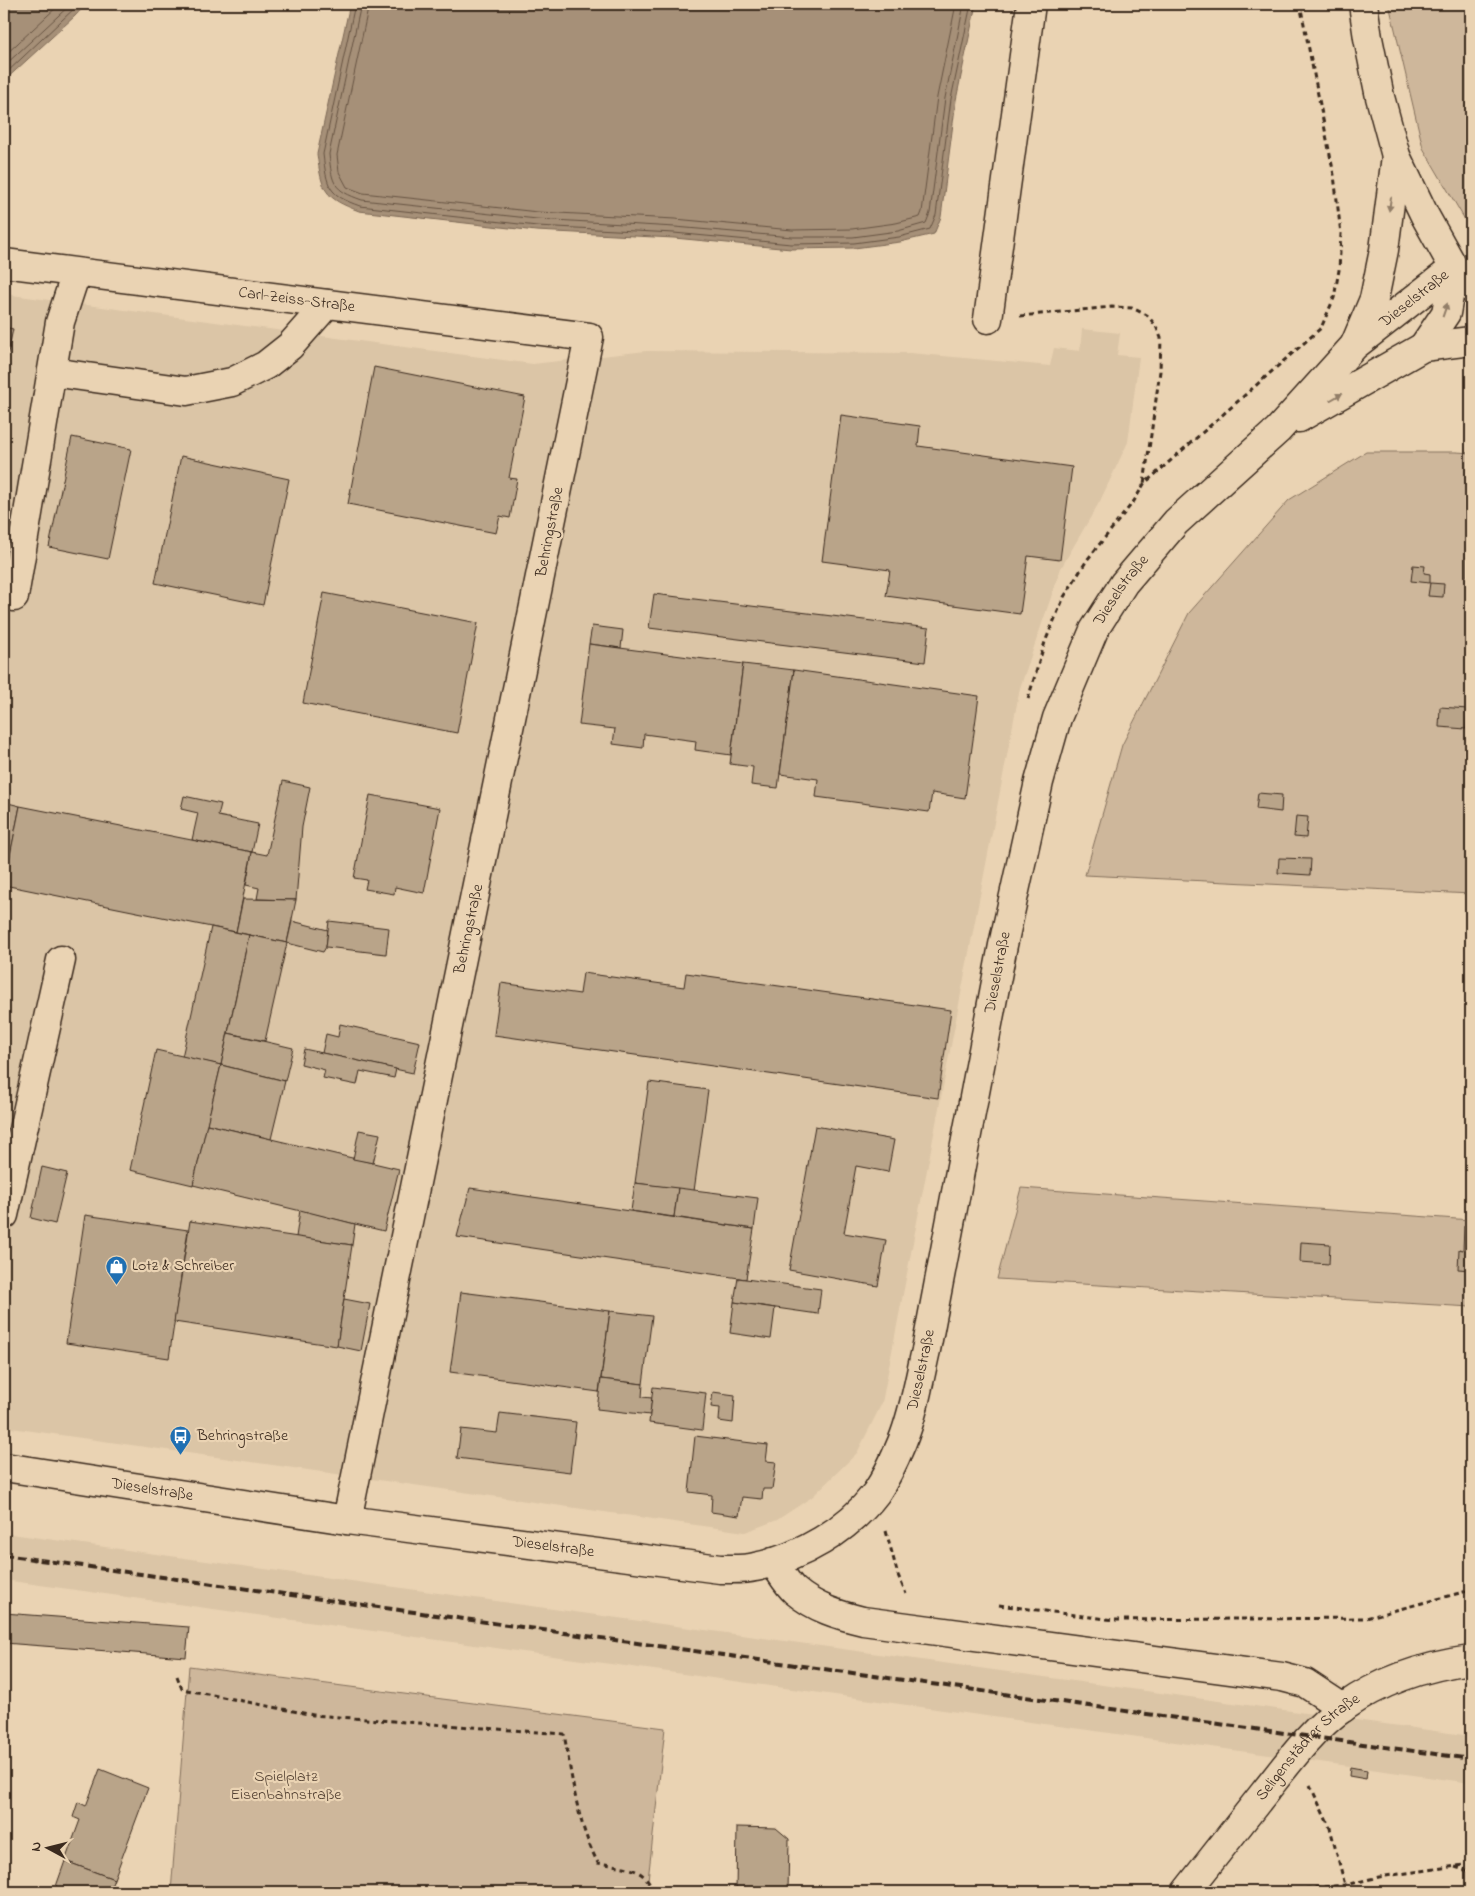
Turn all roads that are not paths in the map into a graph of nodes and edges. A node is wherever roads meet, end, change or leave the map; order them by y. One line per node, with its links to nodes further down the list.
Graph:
1 (1031, 4): 9 (street)
2 (1363, 4): 3 (street)
3 (1396, 156): 5 (street); 12 (street, Dieselstraße, one-way to 12)
4 (4, 263): 6 (street, Carl-Zeiss-Straße)
5 (1454, 268): 7 (street); 12 (street, Dieselstraße); 13 (street, Dieselstraße, one-way to 5)
6 (76, 272): 8 (street, Carl-Zeiss-Straße); 14 (street)
7 (1471, 288)
8 (327, 304): 10 (street, Carl-Zeiss-Straße); 14 (street)
9 (988, 319)
10 (589, 337): 20 (street, Behringstraße)
11 (1471, 342): 13 (street, Dieselstraße)
12 (1354, 346): 15 (street, Dieselstraße)
13 (1423, 347): 15 (street, Dieselstraße, one-way to 13)
14 (52, 372): 16 (street)
15 (1278, 430): 21 (street, Dieselstraße)
16 (14, 597)
17 (61, 960): 18 (street)
18 (4, 1216)
19 (4, 1467): 20 (street, Dieselstraße)
20 (347, 1520): 21 (street, Dieselstraße)
21 (773, 1562): 23 (street)
22 (1471, 1660): 23 (street, Seligenstädter Straße)
23 (1343, 1708): 24 (street, Seligenstädter Straße)
24 (1186, 1892)

